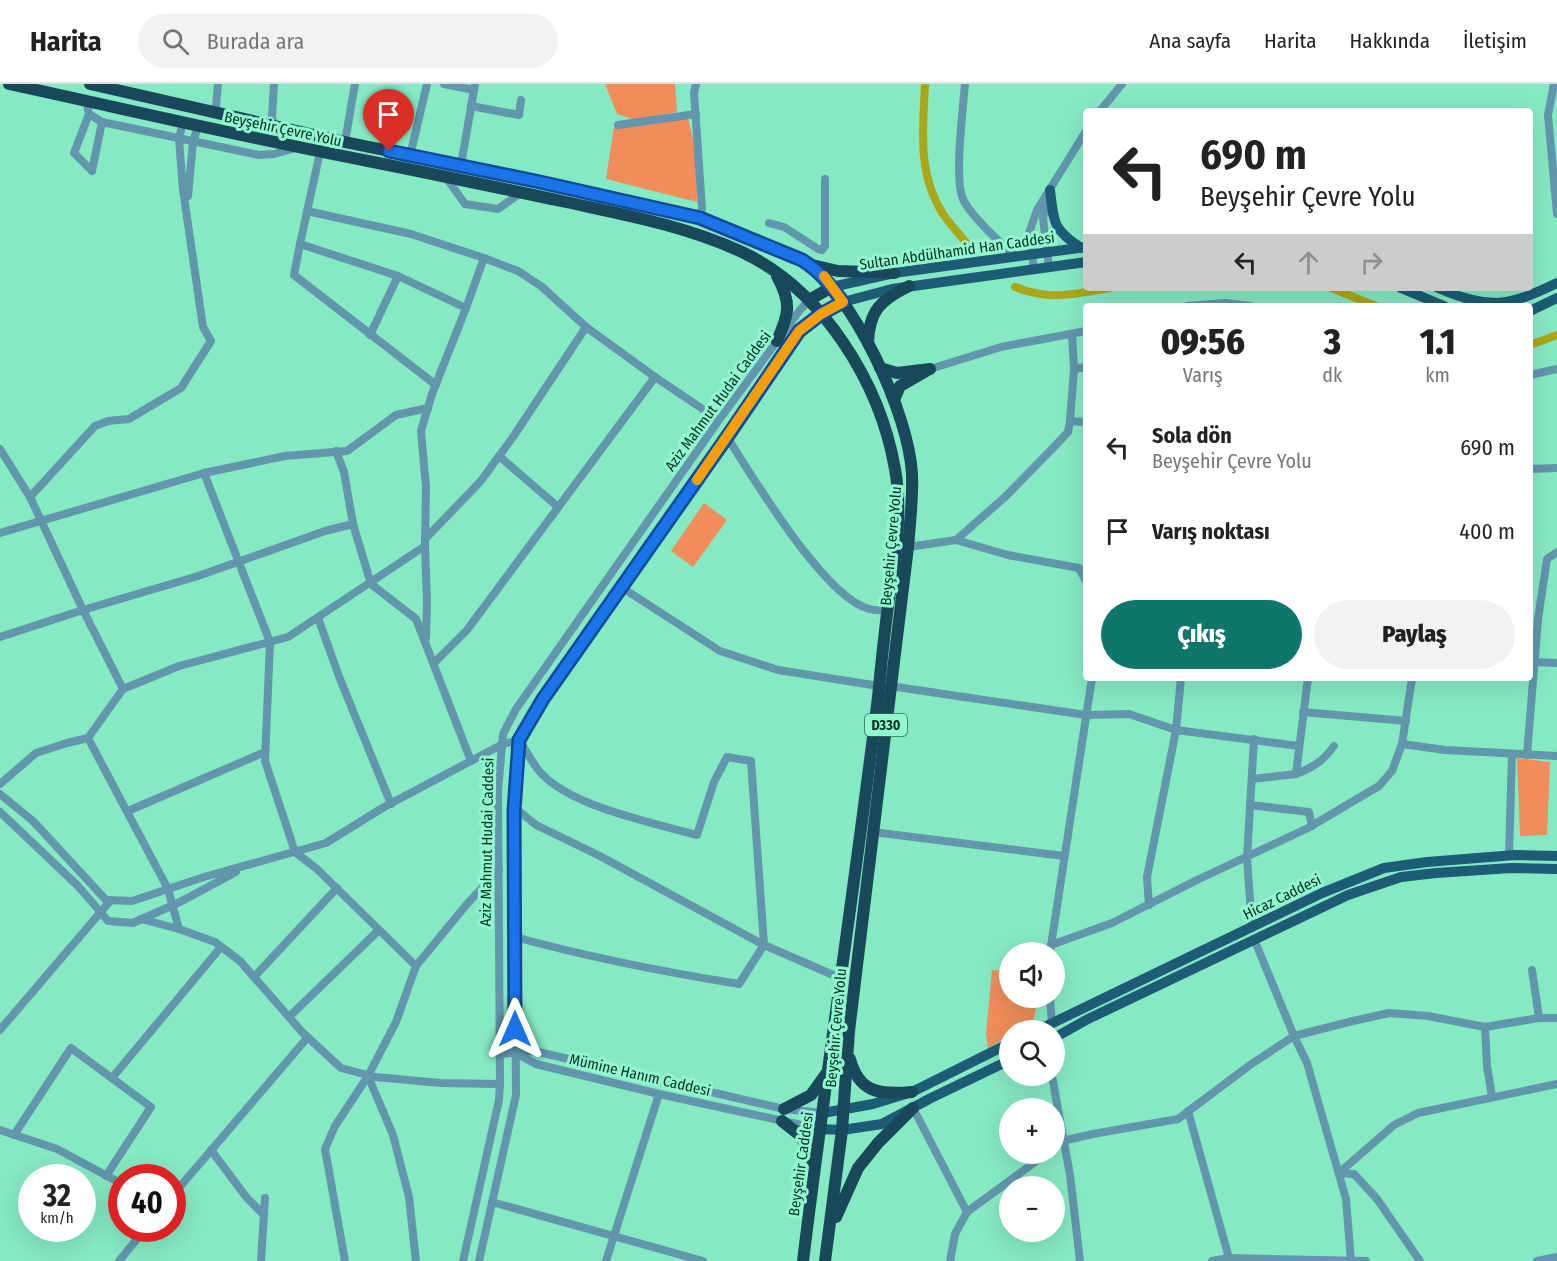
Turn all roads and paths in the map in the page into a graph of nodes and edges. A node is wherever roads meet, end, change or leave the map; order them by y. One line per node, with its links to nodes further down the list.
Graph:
1 (9, 84): 14 (highway, Beyşehir Çevre Yolu / D330)
2 (90, 84): 13 (highway, Beyşehir Çevre Yolu / D330)
3 (218, 84): 18 (street)
4 (274, 84): 25 (street)
5 (355, 84): 29 (street)
6 (427, 84): 32 (street)
7 (444, 84): 12 (street)
8 (696, 84): 20 (street)
9 (965, 84): 48 (street)
10 (1122, 84): 17 (street)
11 (1554, 84): 39 (street)
12 (474, 87): 16 (street)
13 (122, 88): 18 (highway, Beyşehir Çevre Yolu / D330)
14 (86, 100): 19 (street); 22 (highway, Beyşehir Çevre Yolu / D330)
15 (521, 100): 16 (street)
16 (471, 106): 33 (street)
17 (1102, 108)
18 (218, 113): 25 (highway, Beyşehir Çevre Yolu / D330)
19 (88, 114): 21 (street); 21 (street)
20 (696, 114): 23 (street); 41 (street)
21 (102, 122): 27 (street)
22 (183, 122): 24 (highway, Beyşehir Çevre Yolu / D330); 27 (street)
23 (618, 125)
24 (198, 126): 28 (street); 30 (highway, Beyşehir Çevre Yolu / D330)
25 (274, 126): 29 (highway, Beyşehir Çevre Yolu / D330)
26 (1083, 136): 36 (street)
27 (179, 139): 28 (street); 40 (street)
28 (193, 142): 30 (street); 40 (street)
29 (345, 142): 32 (highway, Beyşehir Çevre Yolu / D330)
30 (298, 148): 31 (highway, Beyşehir Çevre Yolu / D330)
31 (320, 152): 34 (highway, Beyşehir Çevre Yolu / D330); 38 (street)
32 (410, 156): 33 (highway, Beyşehir Çevre Yolu / D330)
33 (460, 165): 41 (highway, Beyşehir Çevre Yolu / D330)
34 (445, 176): 37 (highway, Beyşehir Çevre Yolu / D330); 37 (street)
35 (825, 179): 42 (street)
36 (1050, 190): 44 (main road); 46 (street); 47 (street)
37 (522, 192): 54 (highway, Beyşehir Çevre Yolu / D330)
38 (307, 211): 43 (street); 49 (street)
39 (1557, 213)
40 (188, 215): 99 (street)
41 (700, 218): 45 (highway, Beyşehir Çevre Yolu / D330)
42 (769, 223)
43 (300, 243): 56 (street); 75 (street)
44 (1083, 248): 46 (main road, Sultan Abdülhamid Han Caddesi)
45 (784, 252): 51 (highway, Beyşehir Çevre Yolu / D330); 54 (highway)
46 (1047, 252): 47 (main road, Sultan Abdülhamid Han Caddesi); 52 (street)
47 (1031, 254): 48 (main road, Sultan Abdülhamid Han Caddesi); 53 (street)
48 (1016, 256): 55 (main road, Sultan Abdülhamid Han Caddesi)
49 (484, 258): 68 (street); 71 (street)
50 (1083, 262): 52 (main road, Sultan Abdülhamid Han Caddesi)
51 (810, 265): 55 (highway); 59 (highway, Beyşehir Çevre Yolu / D330)
52 (1049, 267): 53 (main road, Sultan Abdülhamid Han Caddesi)
53 (1034, 269): 58 (main road, Sultan Abdülhamid Han Caddesi)
54 (773, 271): 63 (highway, Beyşehir Çevre Yolu / D330); 76 (highway)
55 (894, 273): 59 (main road, Sultan Abdülhamid Han Caddesi)
56 (398, 276): 68 (street); 75 (street)
57 (1557, 283): 67 (main road)
58 (909, 286): 64 (main road, Sultan Abdülhamid Han Caddesi); 77 (highway)
59 (832, 287): 63 (highway); 64 (highway, Beyşehir Çevre Yolu / D330)
60 (1408, 291): 65 (main road)
61 (1446, 291): 66 (main road)
62 (1557, 298): 69 (main road)
63 (810, 300): 70 (highway, Beyşehir Çevre Yolu / D330); 76 (street, Aziz Mahmut Hudai Caddesi)
64 (843, 302): 70 (highway); 72 (highway, Beyşehir Çevre Yolu / D330)
65 (1437, 303)
66 (1488, 303)
67 (1501, 303)
68 (466, 308): 86 (street)
69 (1533, 310)
70 (821, 314): 78 (highway, Beyşehir Çevre Yolu / D330); 92 (street, Aziz Mahmut Hudai Caddesi)
71 (586, 327): 85 (street); 95 (street)
72 (860, 330): 77 (highway, Beyşehir Çevre Yolu / D330); 78 (highway)
73 (1083, 332): 74 (street)
74 (1072, 334): 82 (street); 83 (street)
75 (370, 335): 86 (street)
76 (777, 341): 89 (street, Aziz Mahmut Hudai Caddesi)
77 (868, 344): 79 (highway, Beyşehir Çevre Yolu / D330)
78 (845, 346): 113 (highway, Beyşehir Çevre Yolu / D330)
79 (880, 368): 82 (highway); 87 (highway, Beyşehir Çevre Yolu / D330)
80 (1083, 368): 83 (street)
81 (1556, 368): 84 (street)
82 (930, 369): 87 (highway)
83 (1074, 369): 90 (street)
84 (1533, 374)
85 (654, 377): 89 (street); 100 (street)
86 (436, 385): 88 (street)
87 (894, 400): 106 (highway, Beyşehir Çevre Yolu / D330)
88 (428, 408): 94 (street); 105 (street)
89 (719, 420): 135 (street, Aziz Mahmut Hudai Caddesi)
90 (1070, 421): 91 (street); 104 (street)
91 (1083, 422)
92 (727, 437): 111 (street, Aziz Mahmut Hudai Caddesi); 113 (street)
93 (0, 449): 99 (street)
94 (336, 451): 98 (street); 102 (street)
95 (499, 456): 100 (street); 105 (street)
96 (1557, 468): 97 (street)
97 (1533, 469)
98 (204, 473): 101 (street); 108 (street)
99 (30, 497): 101 (street)
100 (558, 507): 120 (street)
101 (39, 521): 103 (street); 112 (street)
102 (353, 524): 108 (street); 110 (street)
103 (0, 533)
104 (956, 540): 106 (street); 109 (street)
105 (425, 542): 110 (street); 118 (street)
106 (908, 547): 126 (highway, Beyşehir Çevre Yolu / D330)
107 (1557, 552): 115 (street)
108 (238, 562): 112 (street); 117 (street)
109 (1083, 575)
110 (371, 584): 114 (street); 118 (street)
111 (621, 587): 126 (street); 134 (street, Aziz Mahmut Hudai Caddesi)
112 (83, 610): 116 (street); 127 (street)
113 (888, 610): 126 (highway, Beyşehir Çevre Yolu / D330)
114 (318, 618): 117 (street); 148 (street)
115 (1534, 618): 119 (street)
116 (0, 637)
117 (270, 642): 127 (street); 139 (street)
118 (426, 643): 120 (street)
119 (1535, 662): 121 (street); 141 (street)
120 (434, 663): 143 (street)
121 (1557, 663)
122 (1092, 681): 129 (street)
123 (1181, 681): 131 (street)
124 (1308, 681): 128 (street)
125 (1412, 681): 130 (street)
126 (885, 686): 129 (street); 154 (highway, Beyşehir Çevre Yolu / D330); 182 (highway, Beyşehir Çevre Yolu / D330)
127 (123, 689): 132 (street)
128 (1303, 711): 130 (street); 137 (street)
129 (1086, 715): 131 (street); 156 (street)
130 (1406, 721): 136 (street)
131 (1176, 730): 133 (street); 166 (street)
132 (88, 738): 146 (street); 151 (street)
133 (1254, 739): 137 (street); 145 (street)
134 (519, 740): 135 (street); 150 (street, Aziz Mahmut Hudai Caddesi); 177 (street)
135 (503, 744): 143 (street); 162 (street, Aziz Mahmut Hudai Caddesi)
136 (1402, 744): 140 (street); 153 (street)
137 (1299, 746): 144 (street)
138 (1334, 746): 144 (street)
139 (266, 752): 151 (street); 155 (street)
140 (1512, 754): 141 (street); 157 (street)
141 (1527, 754): 142 (street)
142 (1557, 756)
143 (471, 761): 148 (street)
144 (1296, 774): 145 (street)
145 (1252, 779): 149 (street)
146 (0, 784)
147 (0, 794): 165 (street)
148 (391, 804): 155 (street)
149 (1250, 805): 153 (street); 159 (street)
150 (514, 807): 173 (street, Aziz Mahmut Hudai Caddesi); 177 (street)
151 (128, 811): 164 (street)
152 (0, 812): 168 (street)
153 (1311, 826): 159 (street)
154 (873, 832): 156 (street); 193 (highway, Beyşehir Çevre Yolu / D330)
155 (295, 852): 160 (street); 163 (street)
156 (1064, 856): 175 (street)
157 (1509, 856): 158 (main road, Hicaz Caddesi); 170 (main road, Hicaz Caddesi)
158 (1557, 856)
159 (1247, 858): 166 (street); 170 (street)
160 (248, 865): 164 (street); 167 (street)
161 (1557, 869): 174 (main road, Hicaz Caddesi)
162 (499, 870): 179 (street); 195 (street, Aziz Mahmut Hudai Caddesi)
163 (337, 888): 172 (street); 181 (street)
164 (168, 889): 165 (street); 167 (street)
165 (111, 900): 168 (street)
166 (1149, 905): 176 (street)
167 (172, 906): 169 (street); 171 (street)
168 (102, 912): 169 (street); 188 (street)
169 (141, 919): 171 (street)
170 (1252, 928): 186 (main road, Hicaz Caddesi)
171 (179, 929): 178 (street)
172 (379, 930): 179 (street); 183 (street)
173 (515, 937): 177 (street); 194 (street, Aziz Mahmut Hudai Caddesi)
174 (1254, 939): 189 (main road, Hicaz Caddesi); 190 (street)
175 (1051, 942)
176 (1065, 943)
177 (764, 945): 182 (street)
178 (221, 946): 181 (street); 199 (street)
179 (416, 966): 198 (street)
180 (1532, 970): 184 (street)
181 (254, 977): 183 (street)
182 (840, 978): 197 (highway, Beyşehir Çevre Yolu / D330)
183 (289, 1017): 191 (street)
184 (1539, 1018): 185 (street); 187 (street)
185 (1557, 1018)
186 (1060, 1020)
187 (1485, 1027): 190 (street); 204 (street)
188 (0, 1030)
189 (1065, 1032)
190 (1294, 1036): 208 (street); 221 (street)
191 (308, 1037): 198 (street); 217 (street)
192 (999, 1048): 202 (main road)
193 (848, 1051): 202 (highway); 207 (highway, Beyşehir Çevre Yolu / D330)
194 (514, 1053): 195 (street); 203 (street, Mümine Hanım Caddesi); 210 (street, Mümine Hanım Caddesi); 225 (street, Aziz Mahmut Hudai Caddesi)
195 (500, 1054): 200 (street, Aziz Mahmut Hudai Caddesi)
196 (999, 1065): 206 (main road)
197 (828, 1070): 209 (highway, Beyşehir Caddesi / D330); 210 (highway)
198 (368, 1076): 200 (street); 236 (street); 237 (street)
199 (112, 1078): 215 (street); 222 (street)
200 (500, 1084): 238 (street, Aziz Mahmut Hudai Caddesi)
201 (1557, 1084): 204 (street)
202 (912, 1092): 205 (main road)
203 (659, 1094): 210 (street, Mümine Hanım Caddesi); 229 (street)
204 (1492, 1097): 221 (street)
205 (875, 1103): 207 (main road); 211 (main road)
206 (913, 1108): 211 (main road); 226 (street); 228 (highway)
207 (844, 1110): 209 (main road); 214 (highway, Beyşehir Çevre Yolu / D330)
208 (1188, 1111): 216 (street); 232 (street)
209 (823, 1113): 210 (street); 212 (highway, Beyşehir Caddesi / D330)
210 (783, 1115): 212 (street, Mümine Hanım Caddesi); 220 (highway)
211 (879, 1125): 214 (main road)
212 (820, 1129): 214 (main road); 220 (highway, Beyşehir Caddesi / D330)
213 (0, 1130): 215 (street)
214 (842, 1130): 228 (highway, D330)
215 (14, 1135): 222 (street)
216 (1065, 1140)
217 (211, 1150): 223 (street); 227 (street)
218 (1065, 1154): 245 (street)
219 (1032, 1164): 226 (street)
220 (815, 1168): 242 (highway, Beyşehir Caddesi / D330)
221 (1339, 1173): 246 (street); 248 (street)
222 (106, 1176)
223 (186, 1179)
224 (265, 1198): 227 (street)
225 (492, 1202): 229 (street); 239 (street, Aziz Mahmut Hudai Caddesi)
226 (967, 1212): 244 (street)
227 (264, 1215): 235 (street)
228 (830, 1233): 243 (highway, D330)
229 (613, 1236): 240 (street); 241 (street)
230 (135, 1242): 234 (street)
231 (1557, 1257): 249 (street)
232 (1229, 1258): 233 (street); 246 (street)
233 (1217, 1260)
234 (119, 1261)
235 (261, 1261)
236 (345, 1261)
237 (416, 1261)
238 (463, 1261)
239 (479, 1261)
240 (606, 1261)
241 (703, 1261)
242 (803, 1261)
243 (825, 1261)
244 (950, 1261)
245 (1080, 1261)
246 (1351, 1261): 247 (street)
247 (1366, 1261)
248 (1420, 1261)
249 (1538, 1261)

